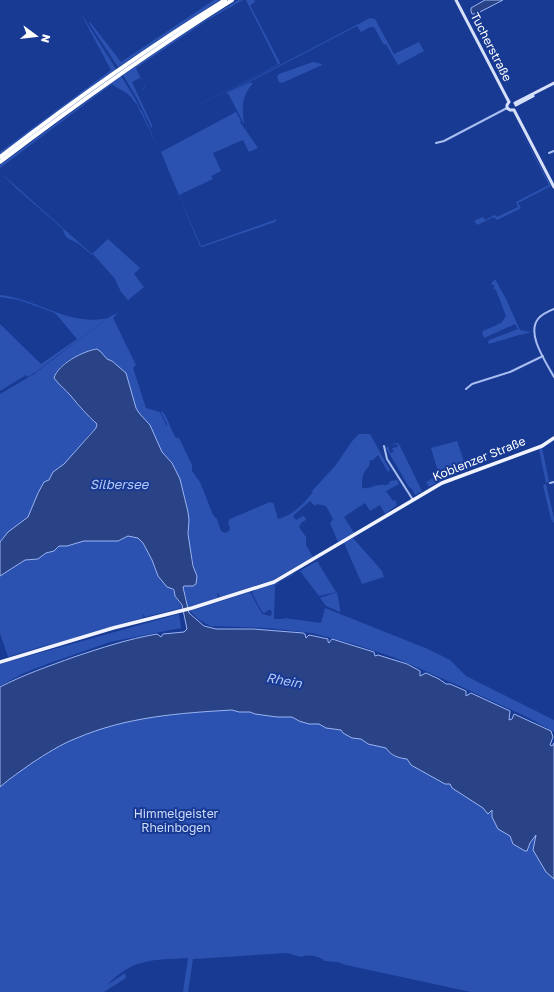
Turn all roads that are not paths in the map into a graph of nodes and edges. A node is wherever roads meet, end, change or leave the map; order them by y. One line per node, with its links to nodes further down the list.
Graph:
1 (225, 0): 12 (highway)
2 (232, 0): 13 (highway)
3 (456, 0): 5 (main road, Tucherstraße)
4 (554, 84): 6 (main road)
5 (510, 102): 6 (main road); 7 (main road)
6 (516, 104): 8 (main road)
7 (508, 108): 8 (main road); 9 (street)
8 (514, 110): 14 (main road)
9 (436, 143)
10 (554, 151): 11 (street)
11 (549, 153)
12 (0, 157)
13 (0, 162)
14 (554, 187)
15 (554, 309): 16 (street)
16 (543, 356): 17 (street); 18 (street)
17 (554, 377)
18 (466, 389)
19 (554, 438): 23 (main road, Koblenzer Straße)
20 (384, 446): 23 (street)
21 (554, 482): 22 (street)
22 (550, 483)
23 (413, 500): 24 (main road, Koblenzer Straße)
24 (0, 662)

